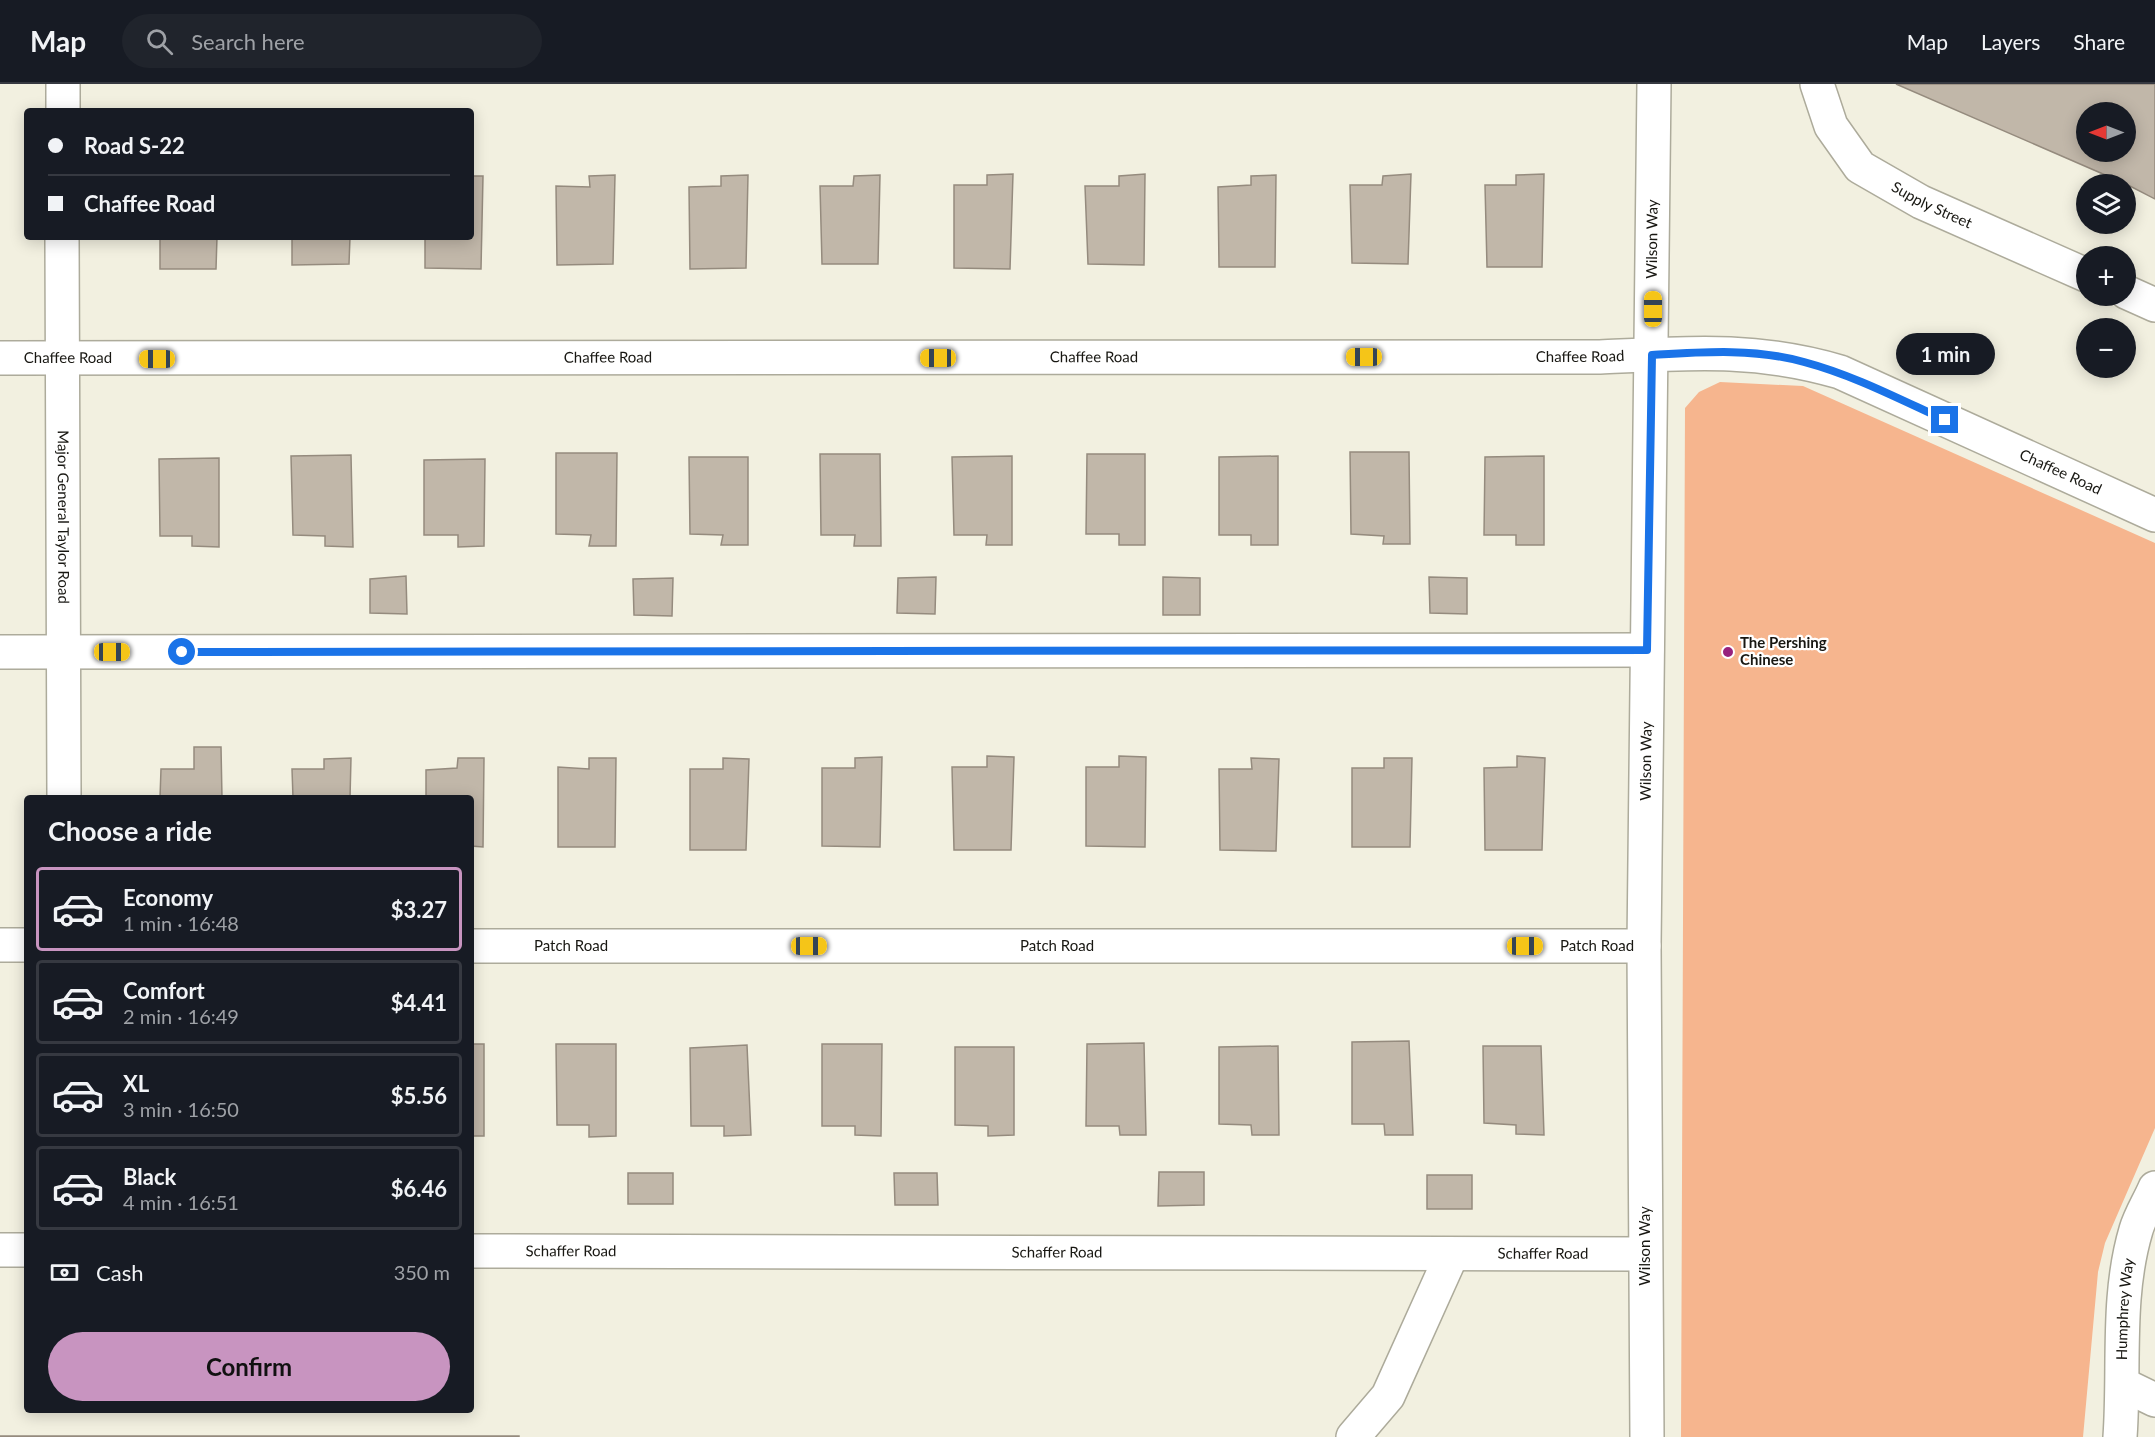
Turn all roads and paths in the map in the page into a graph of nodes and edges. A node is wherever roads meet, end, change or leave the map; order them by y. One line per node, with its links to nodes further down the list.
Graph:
1 (63, 84): 4 (street)
2 (1654, 84): 9 (street, Wilson Way)
3 (1818, 87): 6 (street, Supply Street)
4 (63, 108)
5 (62, 240): 11 (street, Major General Taylor Road)
6 (2076, 271)
7 (2136, 296): 8 (street)
8 (2155, 305)
9 (1652, 355): 11 (street, Chaffee Road); 12 (street, Chaffee Road); 13 (street, Wilson Way)
10 (0, 358): 11 (street, Chaffee Road)
11 (61, 359): 15 (street, Major General Taylor Road)
12 (2155, 515)
13 (1647, 650): 15 (street); 20 (street, Wilson Way)
14 (0, 652): 15 (street)
15 (65, 652): 16 (street, Major General Taylor Road)
16 (64, 795)
17 (0, 945): 18 (street)
18 (24, 945)
19 (474, 946): 20 (street, Patch Road)
20 (1644, 946): 26 (street, Wilson Way)
21 (2155, 1188): 27 (street, Humphrey Way)
22 (0, 1250): 23 (street)
23 (24, 1250)
24 (474, 1251): 25 (street, Schaffer Road)
25 (1452, 1254): 26 (street, Schaffer Road); 29 (street)
26 (1645, 1254): 30 (street, Wilson Way)
27 (2124, 1385): 28 (street); 31 (street, Humphrey Way)
28 (2155, 1400)
29 (1353, 1437)
30 (1647, 1437)
31 (2121, 1437)

